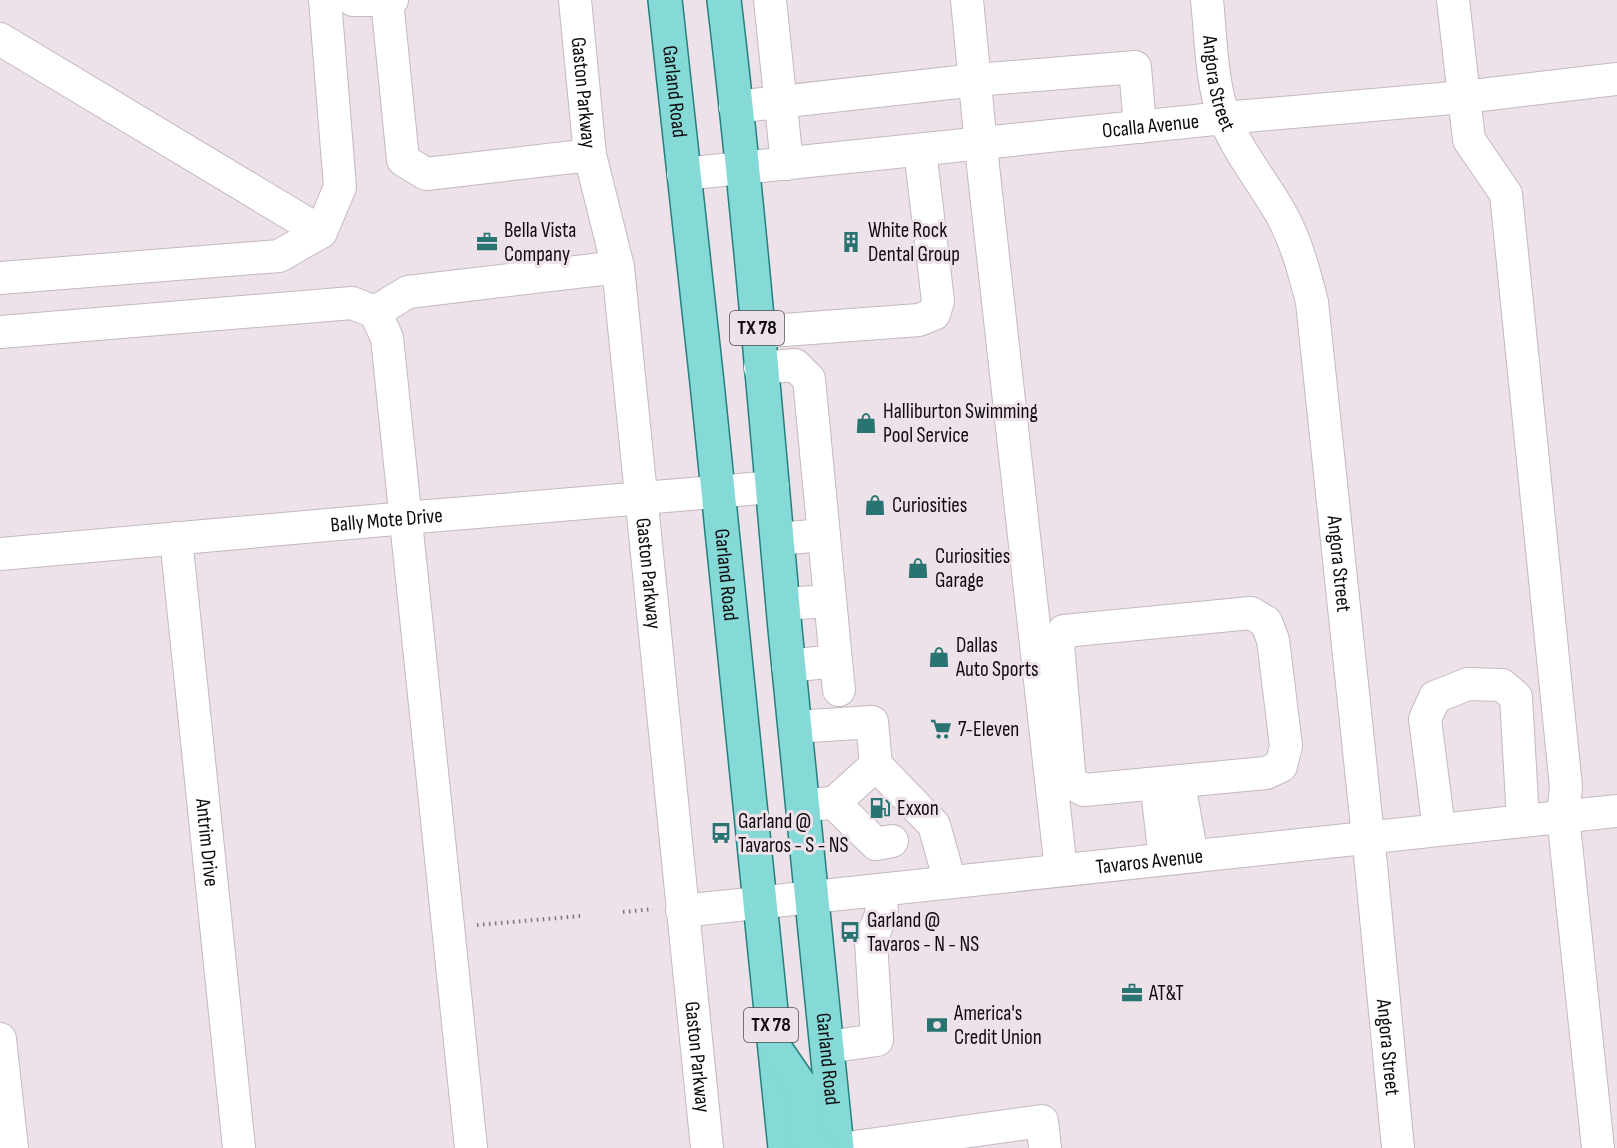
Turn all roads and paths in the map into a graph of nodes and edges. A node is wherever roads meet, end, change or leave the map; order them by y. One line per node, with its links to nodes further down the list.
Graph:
1 (325, 0): 24 (street)
2 (371, 0): 20 (street)
3 (575, 0): 20 (street, Gaston Parkway)
4 (665, 0): 23 (main road, Garland Road / TX 78)
5 (724, 0): 15 (main road, Garland Road / TX 78)
6 (770, 0): 14 (street)
7 (967, 0): 12 (street)
8 (1207, 0): 16 (street, Angora Street)
9 (1453, 0): 13 (street)
10 (0, 39): 24 (street)
11 (1617, 79): 13 (street, Ocalla Avenue)
12 (976, 80): 14 (street); 17 (street); 18 (street)
13 (1464, 97): 16 (street, Ocalla Avenue); 50 (street)
14 (781, 101): 15 (street); 21 (street)
15 (735, 107): 22 (main road, Garland Road / TX 78)
16 (1224, 118): 17 (street, Ocalla Avenue); 53 (street, Angora Street)
17 (1140, 127): 18 (street, Ocalla Avenue)
18 (981, 144): 19 (street, Ocalla Avenue); 56 (street)
19 (920, 150): 21 (street, Ocalla Avenue); 29 (street)
20 (590, 155): 25 (street, Gaston Parkway)
21 (787, 164): 22 (street, Ocalla Avenue)
22 (742, 168): 23 (street, Ocalla Avenue); 29 (main road, Garland Road / TX 78)
23 (683, 174): 34 (main road, Garland Road / TX 78)
24 (321, 232): 26 (street)
25 (618, 267): 27 (street); 35 (street, Gaston Parkway)
26 (0, 278)
27 (375, 312): 28 (street); 36 (street)
28 (0, 332)
29 (757, 332): 30 (main road, Garland Road / TX 78)
30 (760, 368): 31 (street); 32 (main road, Garland Road / TX 78)
31 (815, 446): 32 (street); 37 (street)
32 (770, 451): 33 (main road, Garland Road / TX 78)
33 (773, 487): 34 (street, Bally Mote Drive); 39 (main road, Garland Road / TX 78)
34 (717, 491): 35 (street, Bally Mote Drive); 60 (main road, Garland Road / TX 78)
35 (641, 496): 36 (street, Bally Mote Drive); 61 (street, Gaston Parkway)
36 (407, 519): 38 (street, Bally Mote Drive); 64 (street)
37 (824, 535): 39 (street); 41 (street)
38 (176, 538): 40 (street, Bally Mote Drive); 69 (street, Antrim Drive)
39 (777, 539): 42 (main road, Garland Road / TX 78)
40 (0, 554)
41 (830, 601): 42 (street); 43 (street)
42 (783, 604): 43 (main road, Garland Road / TX 78)
43 (788, 666): 44 (main road, Garland Road / TX 78)
44 (795, 727): 45 (street); 47 (main road, Garland Road / TX 78)
45 (876, 765): 47 (street); 49 (street)
46 (1169, 783): 46 (street); 55 (street)
47 (819, 804): 54 (street); 59 (main road, Garland Road / TX 78)
48 (1617, 811): 50 (street, Tavaros Avenue)
49 (921, 813): 54 (street); 57 (street)
50 (1563, 816): 51 (street, Tavaros Avenue); 78 (street)
51 (1522, 820): 52 (street, Tavaros Avenue); 52 (street)
52 (1439, 829): 53 (street, Tavaros Avenue)
53 (1368, 839): 55 (street, Tavaros Avenue); 77 (street, Angora Street)
54 (892, 841): 58 (street)
55 (1178, 857): 56 (street, Tavaros Avenue)
56 (1061, 870): 57 (street, Tavaros Avenue)
57 (950, 882): 58 (street, Tavaros Avenue)
58 (890, 889): 59 (street, Tavaros Avenue); 67 (street)
59 (812, 897): 60 (street, Tavaros Avenue); 67 (main road, Garland Road / TX 78)
60 (758, 902): 61 (street, Tavaros Avenue); 66 (main road, Garland Road / TX 78)
61 (672, 909): 62 (path); 71 (street, Gaston Parkway)
62 (623, 912)
63 (581, 916): 64 (path)
64 (449, 927): 70 (street)
65 (0, 1039): 68 (street)
66 (774, 1046): 72 (main road, Garland Road / TX 78); 73 (main road)
67 (827, 1047): 74 (main road, Garland Road / TX 78)
68 (12, 1148)
69 (239, 1148)
70 (471, 1148)
71 (706, 1148)
72 (784, 1148)
73 (816, 1148)
74 (837, 1148)
75 (847, 1148): 76 (street)
76 (1045, 1148)
77 (1398, 1148)
78 (1598, 1148)

